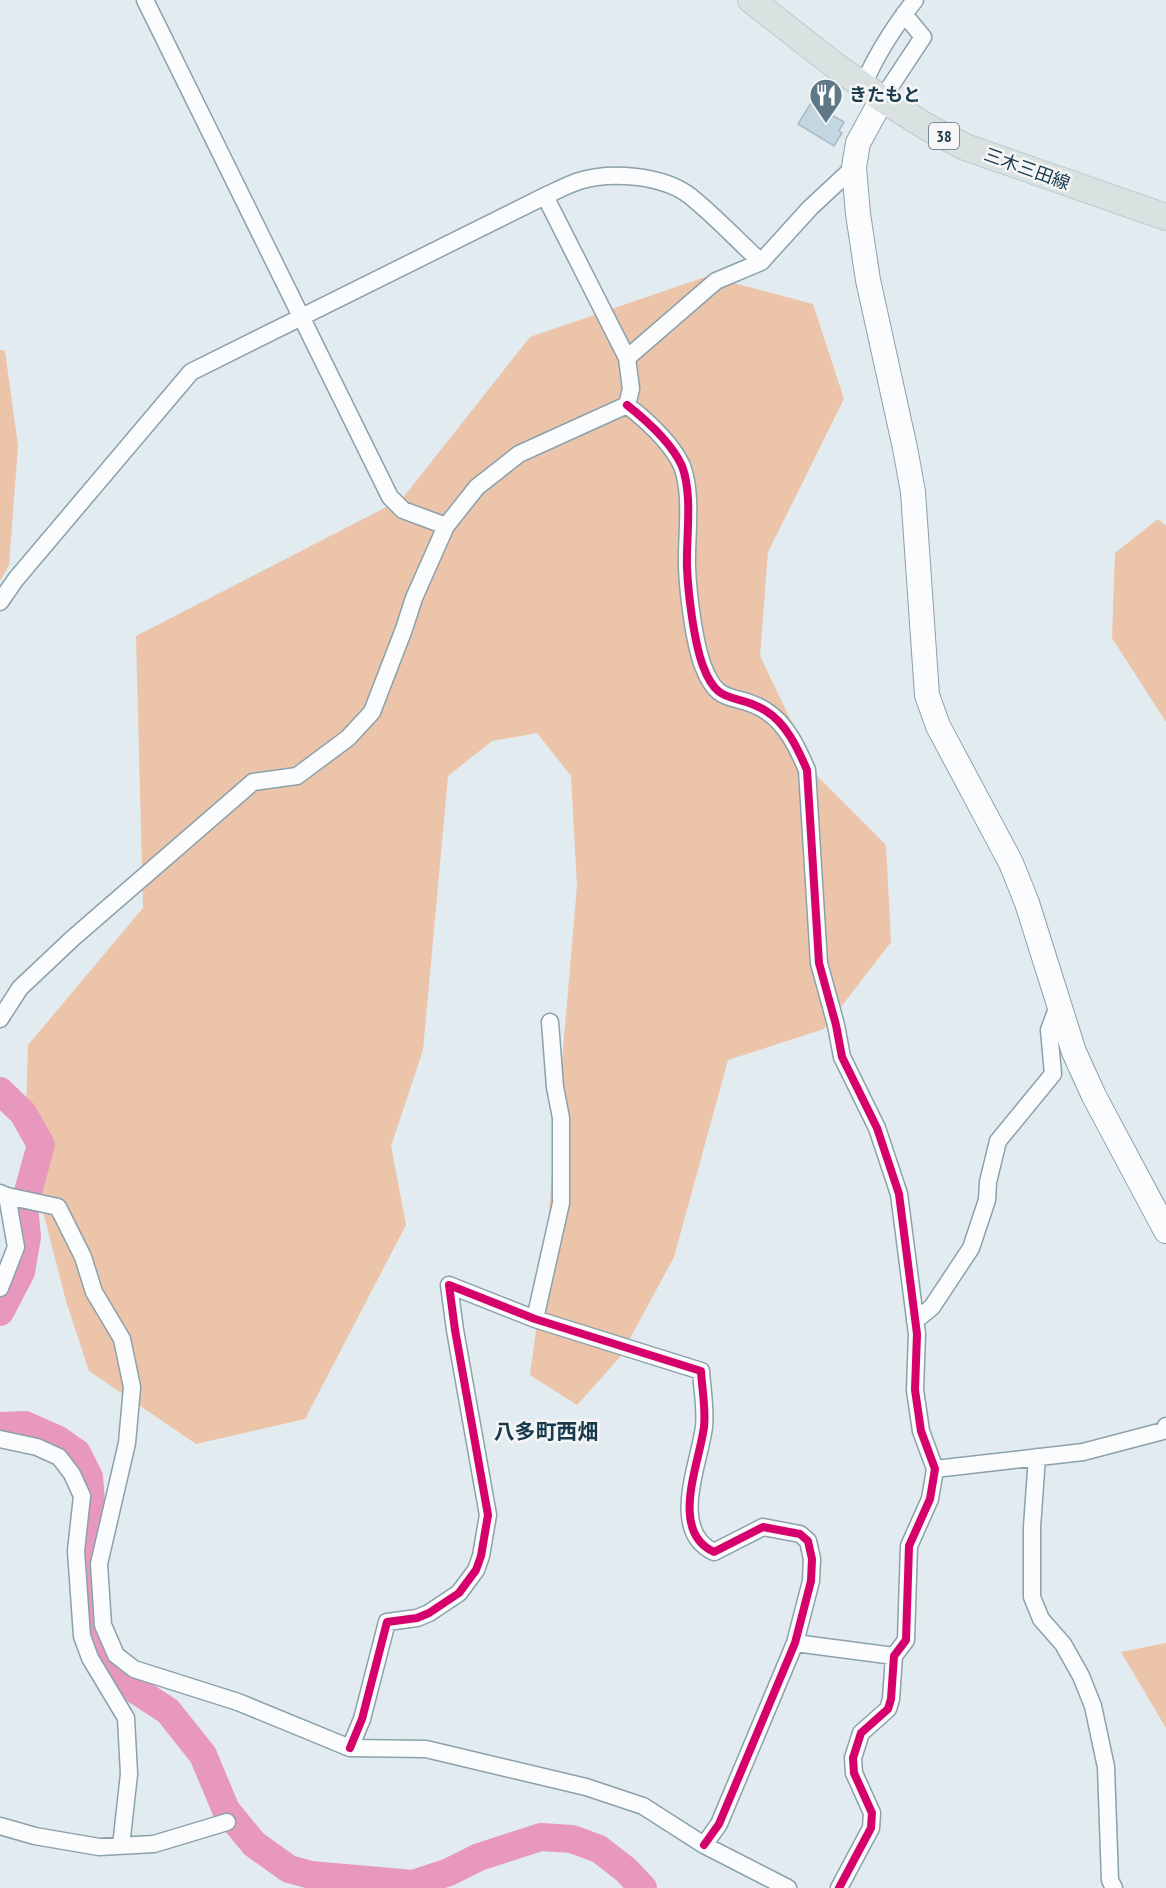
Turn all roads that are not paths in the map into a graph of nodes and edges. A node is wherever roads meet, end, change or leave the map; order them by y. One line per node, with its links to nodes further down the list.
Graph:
1 (145, 0): 10 (street)
2 (751, 0): 5 (main road, 三木三田線 / 38)
3 (915, 0): 4 (street)
4 (904, 14): 5 (street); 5 (street)
5 (873, 92): 6 (street); 8 (main road, 三木三田線 / 38)
6 (854, 167): 9 (street); 15 (street)
7 (545, 196): 9 (street); 10 (street); 11 (street)
8 (1166, 217)
9 (761, 262): 11 (street)
10 (301, 317): 13 (street); 14 (street)
11 (627, 358): 12 (street)
12 (627, 405): 13 (street); 22 (street)
13 (446, 526): 16 (street)
14 (0, 602)
15 (1058, 1005): 19 (street); 22 (street)
16 (0, 1019)
17 (550, 1022): 21 (street)
18 (4, 1195): 20 (street); 29 (street)
19 (1166, 1231)
20 (0, 1288)
21 (535, 1319): 27 (street); 29 (street)
22 (915, 1322): 26 (street)
23 (1166, 1426): 25 (street)
24 (0, 1439): 33 (street)
25 (1036, 1456): 26 (street); 36 (street)
26 (935, 1469): 28 (street)
27 (795, 1643): 28 (street); 32 (street)
28 (894, 1656): 35 (street)
29 (350, 1748): 32 (street)
30 (227, 1822): 33 (street)
31 (0, 1826): 33 (street)
32 (704, 1845): 34 (street)
33 (121, 1846)
34 (788, 1888)
35 (840, 1888)
36 (1114, 1888)

